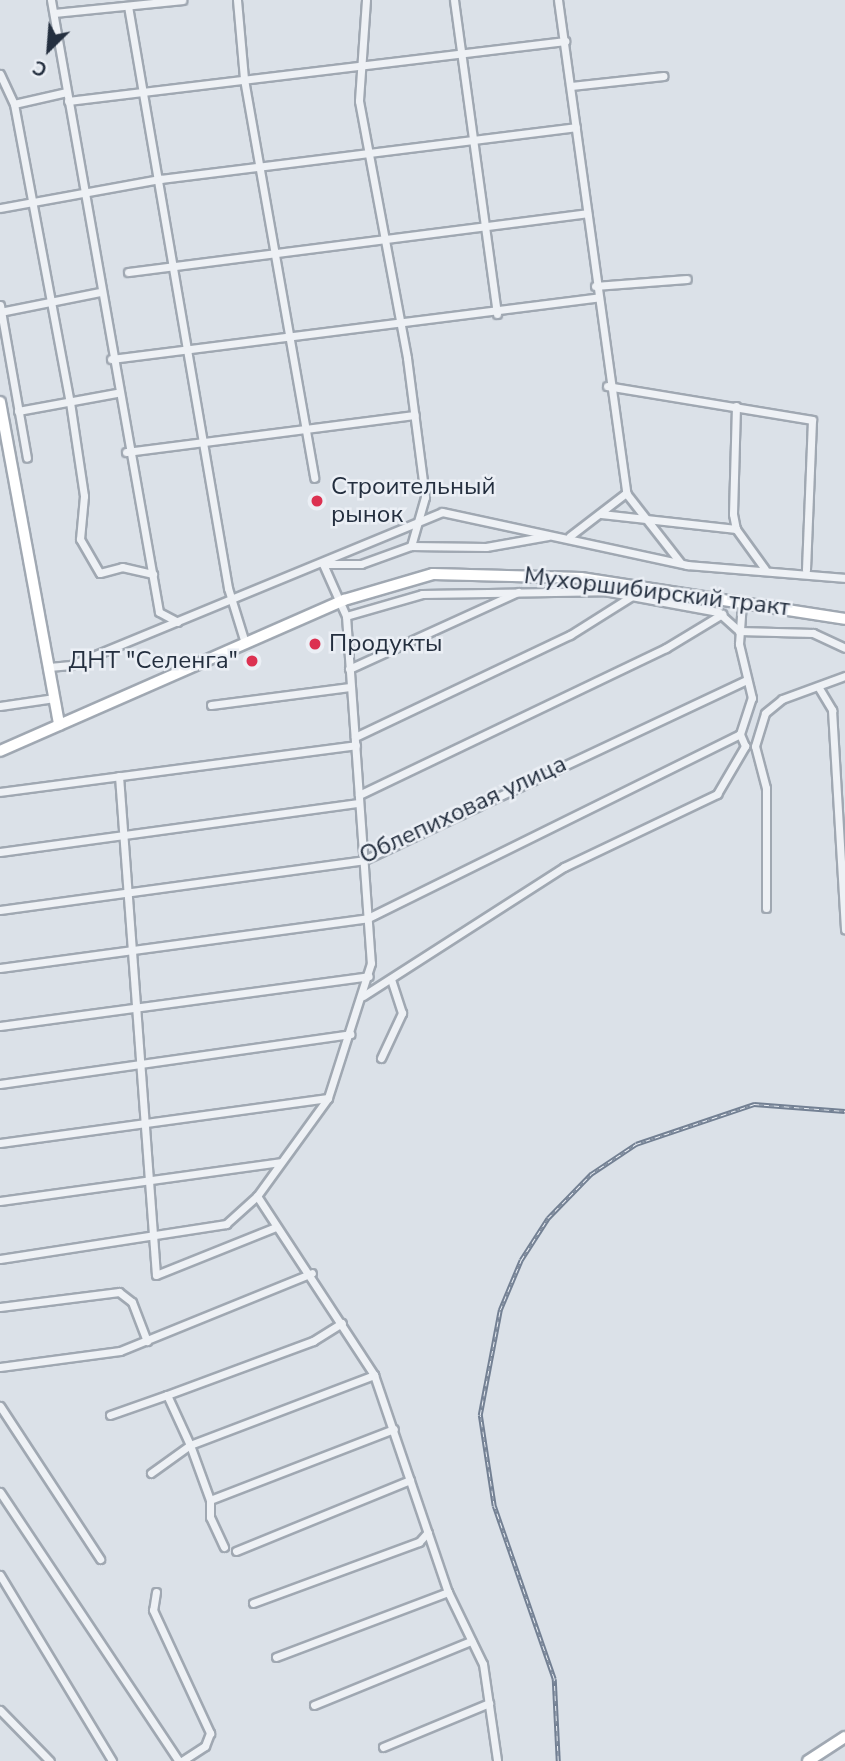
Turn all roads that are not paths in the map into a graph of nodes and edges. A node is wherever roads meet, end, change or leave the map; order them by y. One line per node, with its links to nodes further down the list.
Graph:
1 (51, 0): 8 (street)
2 (182, 0): 7 (street)
3 (237, 0): 14 (street)
4 (366, 0): 11 (street)
5 (454, 0): 10 (street)
6 (558, 0): 9 (street)
7 (128, 6): 8 (street); 17 (street)
8 (55, 13): 16 (street)
9 (565, 41): 10 (street); 15 (street)
10 (461, 51): 11 (street); 21 (street)
11 (359, 65): 14 (street); 22 (street)
12 (0, 74): 19 (street)
13 (663, 76): 15 (street)
14 (244, 79): 17 (street); 23 (street)
15 (571, 86): 20 (street)
16 (66, 92): 18 (street); 19 (street)
17 (140, 93): 18 (street); 24 (street)
18 (68, 101): 25 (street)
19 (14, 104): 26 (street)
20 (576, 127): 21 (street); 28 (street)
21 (474, 139): 22 (street); 29 (street)
22 (367, 152): 23 (street); 30 (street)
23 (260, 165): 24 (street); 31 (street)
24 (160, 179): 25 (street); 32 (street)
25 (85, 194): 26 (street); 36 (street)
26 (31, 202): 27 (street); 38 (street)
27 (0, 208)
28 (587, 213): 29 (street); 35 (street)
29 (486, 225): 30 (street); 41 (street)
30 (384, 239): 31 (street); 42 (street)
31 (276, 254): 32 (street); 43 (street)
32 (174, 265): 33 (street); 44 (street)
33 (128, 272)
34 (687, 279): 35 (street)
35 (595, 286): 37 (street)
36 (100, 292): 38 (street); 45 (street)
37 (596, 298): 41 (street); 46 (street)
38 (48, 302): 40 (street); 49 (street)
39 (0, 305): 40 (street)
40 (0, 312): 51 (street)
41 (497, 314): 42 (street)
42 (401, 326): 43 (street); 52 (street)
43 (291, 339): 44 (street); 53 (street)
44 (188, 351): 45 (street); 54 (street)
45 (111, 359): 47 (street)
46 (607, 386): 50 (street); 58 (street)
47 (116, 393): 49 (street); 55 (street)
48 (0, 402): 84 (street)
49 (70, 402): 51 (street); 70 (street)
50 (736, 406): 62 (street); 69 (street)
51 (18, 411): 56 (street)
52 (415, 415): 53 (street); 60 (street)
53 (305, 428): 54 (street); 57 (street)
54 (204, 439): 55 (street); 74 (street)
55 (126, 452): 70 (street)
56 (27, 458)
57 (313, 478)
58 (626, 493): 59 (street); 61 (street)
59 (601, 514): 61 (street); 64 (street)
60 (424, 515): 63 (street); 65 (street); 66 (street)
61 (650, 519): 62 (street); 67 (street)
62 (736, 529): 68 (street)
63 (553, 535): 64 (street); 65 (street)
64 (570, 537): 67 (street)
65 (411, 546): 66 (street)
66 (323, 564): 74 (street); 76 (street)
67 (687, 565): 68 (street)
68 (765, 569): 69 (street)
69 (806, 570): 71 (street)
70 (153, 574): 80 (street)
71 (845, 578)
72 (634, 591): 73 (street); 75 (main road, Мухоршибирский тракт); 76 (main road, Мухоршибирский тракт); 77 (street); 95 (street)
73 (519, 592): 78 (street); 85 (street)
74 (232, 597): 80 (street); 82 (street)
75 (743, 601): 79 (main road, Мухоршибирский тракт); 81 (street)
76 (340, 602): 78 (street); 82 (main road, Мухоршибирский тракт)
77 (722, 614): 81 (street); 101 (street)
78 (346, 616): 85 (street)
79 (845, 619)
80 (178, 622): 84 (street)
81 (739, 631): 83 (street); 87 (street)
82 (244, 643): 93 (main road, Мухоршибирский тракт)
83 (845, 648)
84 (49, 667): 90 (street)
85 (349, 669): 88 (street)
86 (845, 676): 89 (street)
87 (745, 681): 94 (street); 104 (street, Облепиховая улица)
88 (351, 687): 91 (street); 95 (street)
89 (819, 688): 97 (street); 109 (street)
90 (54, 698): 92 (street); 93 (street)
91 (211, 705)
92 (0, 706)
93 (59, 725): 98 (main road, Мухоршибирский тракт)
94 (740, 734): 96 (street); 108 (street)
95 (356, 741): 99 (street); 101 (street)
96 (745, 746): 97 (street); 113 (street)
97 (755, 746): 106 (street)
98 (0, 751)
99 (119, 776): 100 (street); 102 (street)
100 (0, 792)
101 (359, 799): 102 (street); 104 (street)
102 (124, 834): 103 (street); 105 (street)
103 (0, 852)
104 (364, 860): 105 (street, Облепиховая улица); 108 (street)
105 (127, 891): 107 (street, Облепиховая улица); 110 (street)
106 (766, 908)
107 (0, 910)
108 (369, 918): 110 (street); 112 (street)
109 (845, 930)
110 (130, 949): 111 (street); 115 (street)
111 (0, 968)
112 (369, 976): 114 (street); 115 (street)
113 (391, 979): 114 (street); 118 (street)
114 (363, 996): 117 (street)
115 (134, 1007): 116 (street); 119 (street)
116 (0, 1026)
117 (350, 1034): 119 (street); 121 (street)
118 (381, 1058)
119 (139, 1063): 120 (street); 122 (street)
120 (0, 1084)
121 (328, 1098): 122 (street); 124 (street)
122 (141, 1124): 123 (street); 125 (street)
123 (0, 1143)
124 (281, 1162): 125 (street); 126 (street)
125 (145, 1181): 127 (street); 129 (street)
126 (257, 1196): 128 (street); 129 (street)
127 (0, 1201)
128 (276, 1227): 129 (street); 131 (street)
129 (151, 1236): 130 (street)
130 (0, 1259)
131 (312, 1273): 133 (street); 134 (street)
132 (0, 1307): 134 (street)
133 (342, 1323): 136 (street); 137 (street)
134 (148, 1341): 135 (street)
135 (0, 1367)
136 (374, 1374): 140 (street); 141 (street)
137 (167, 1395): 139 (street); 141 (street)
138 (0, 1406): 149 (street)
139 (110, 1415)
140 (394, 1429): 143 (street); 145 (street)
141 (190, 1445): 142 (street); 145 (street)
142 (151, 1473)
143 (410, 1480): 146 (street); 148 (street)
144 (0, 1492): 164 (street)
145 (210, 1500): 147 (street)
146 (428, 1532): 152 (street); 153 (street)
147 (224, 1547)
148 (236, 1551)
149 (100, 1559)
150 (0, 1575): 163 (street)
151 (156, 1592): 164 (street)
152 (448, 1592): 154 (street); 155 (street)
153 (253, 1603)
154 (471, 1641): 156 (street); 157 (street)
155 (276, 1657)
156 (489, 1703): 160 (street); 161 (street)
157 (314, 1705)
158 (0, 1710): 162 (street)
159 (845, 1737): 165 (street)
160 (383, 1746)
161 (497, 1760)
162 (50, 1761)
163 (112, 1761)
164 (181, 1761)
165 (808, 1761)

